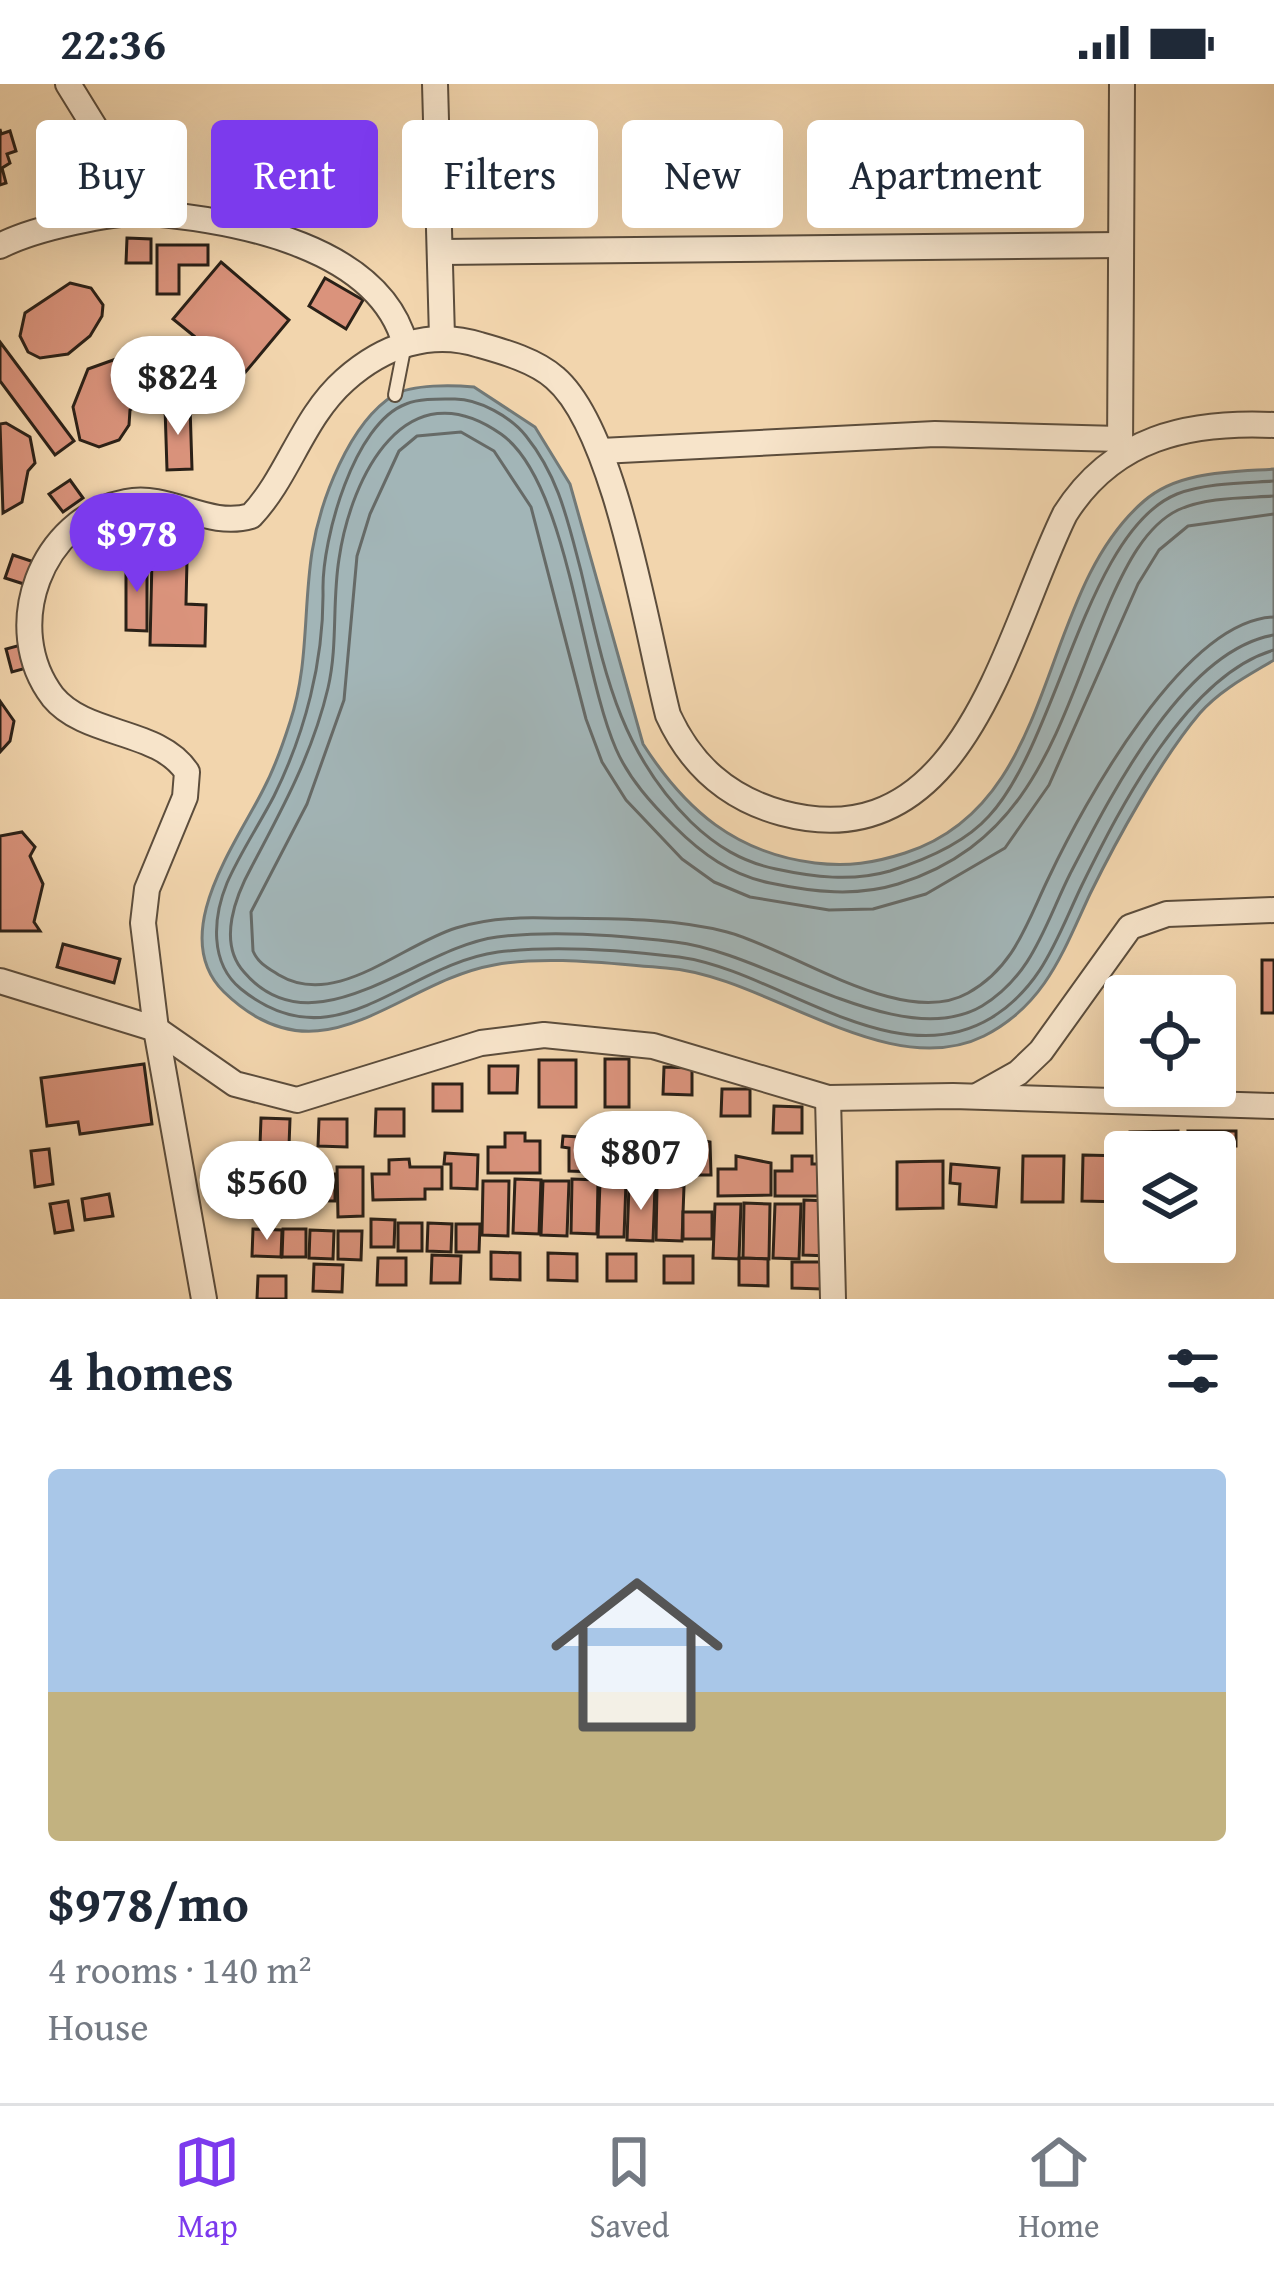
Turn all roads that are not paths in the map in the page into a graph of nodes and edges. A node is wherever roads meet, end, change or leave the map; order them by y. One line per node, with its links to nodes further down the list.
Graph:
1 (68, 84): 4 (street)
2 (435, 84): 9 (street)
3 (1122, 84): 7 (street)
4 (90, 120)
5 (187, 220): 11 (street)
6 (59, 228): 8 (street)
7 (1121, 245): 9 (street); 14 (street)
8 (0, 246)
9 (442, 252): 10 (street)
10 (442, 337): 11 (street); 15 (street)
11 (405, 344): 12 (lane); 18 (street)
12 (395, 395)
13 (1274, 424): 14 (street)
14 (1119, 445): 15 (street); 15 (street)
15 (601, 451)
16 (1274, 910): 19 (street)
17 (0, 981): 18 (street)
18 (156, 1029): 20 (street); 22 (street)
19 (975, 1097): 20 (street); 21 (street)
20 (828, 1098): 23 (street)
21 (1274, 1106)
22 (204, 1299)
23 (833, 1299)

